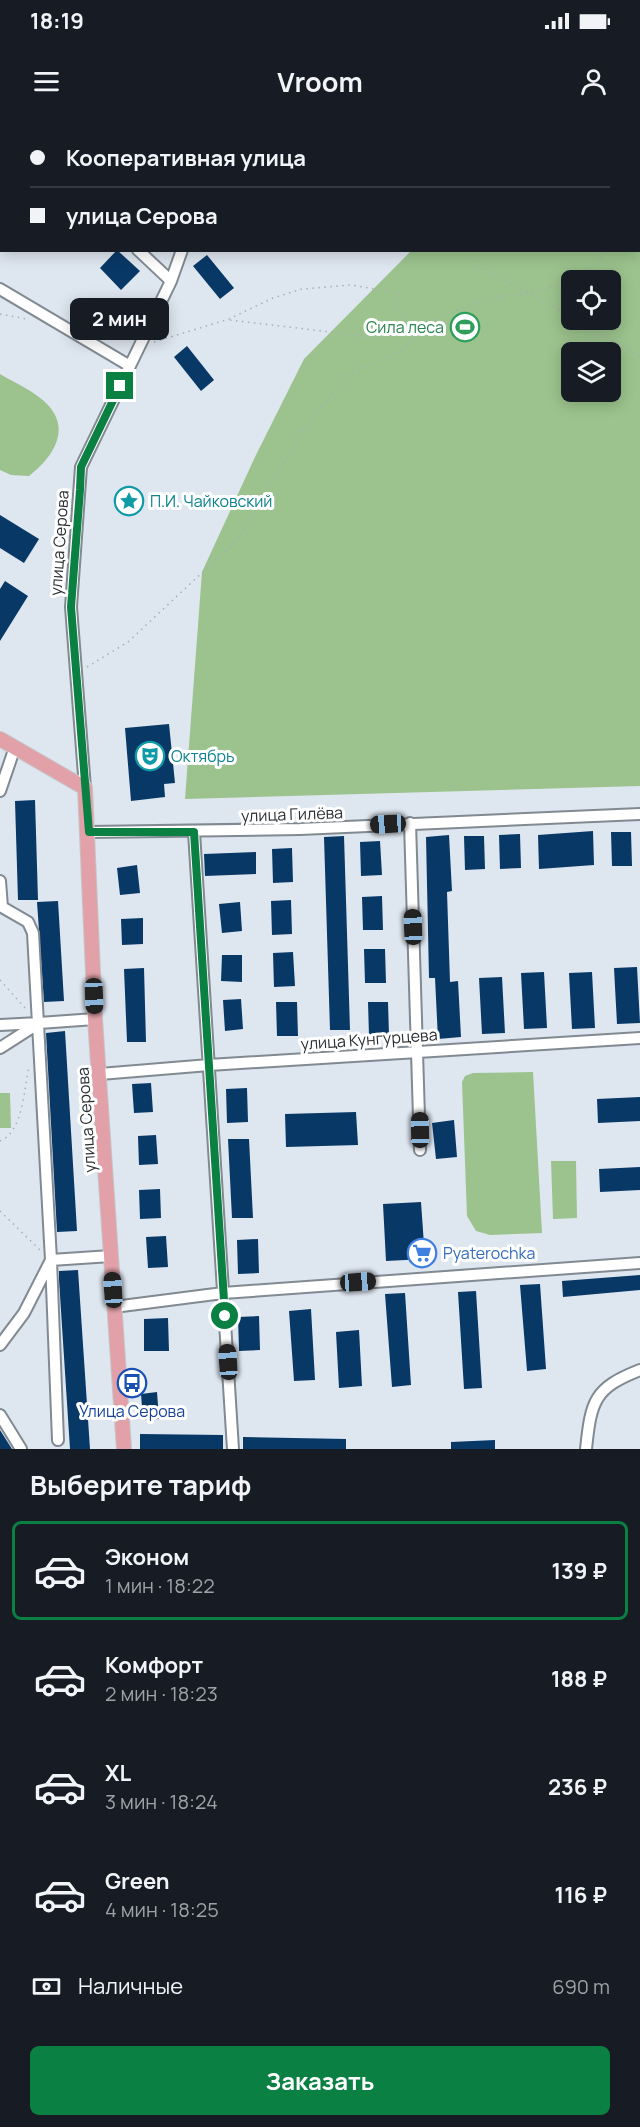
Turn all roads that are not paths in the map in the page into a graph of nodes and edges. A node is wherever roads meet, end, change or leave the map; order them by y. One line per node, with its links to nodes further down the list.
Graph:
1 (140, 252): 3 (street)
2 (181, 252): 3 (street, улица Серова)
3 (171, 281): 5 (street, улица Серова)
4 (0, 289): 5 (street)
5 (130, 366): 8 (street, улица Серова)
6 (0, 739): 7 (main road)
7 (15, 747): 8 (main road); 9 (street)
8 (86, 788): 12 (main road, улица Серова)
9 (0, 791)
10 (640, 814): 11 (street, улица Гилёва)
11 (410, 823): 13 (street, улица Гилёва); 20 (street)
12 (89, 832): 13 (street, улица Гилёва); 15 (main road, улица Серова)
13 (194, 832): 21 (street)
14 (0, 881): 16 (street)
15 (95, 1019): 16 (street); 22 (main road, улица Серова)
16 (39, 1023): 17 (street); 19 (street); 25 (street)
17 (0, 1025)
18 (640, 1038): 20 (street, улица Кунгурцева)
19 (0, 1048)
20 (418, 1051): 21 (street, улица Кунгурцева); 23 (street)
21 (209, 1065): 22 (street, улица Кунгурцева); 27 (street)
22 (100, 1074): 24 (main road, улица Серова)
23 (420, 1150)
24 (111, 1256): 25 (street); 28 (main road, улица Серова)
25 (51, 1260): 29 (street); 32 (street)
26 (640, 1263): 27 (street)
27 (223, 1293): 28 (street); 35 (street)
28 (114, 1307): 34 (main road, улица Серова)
29 (0, 1345)
30 (640, 1370): 36 (street)
31 (0, 1415): 33 (street)
32 (58, 1440)
33 (21, 1449)
34 (123, 1449)
35 (233, 1449)
36 (586, 1449)

